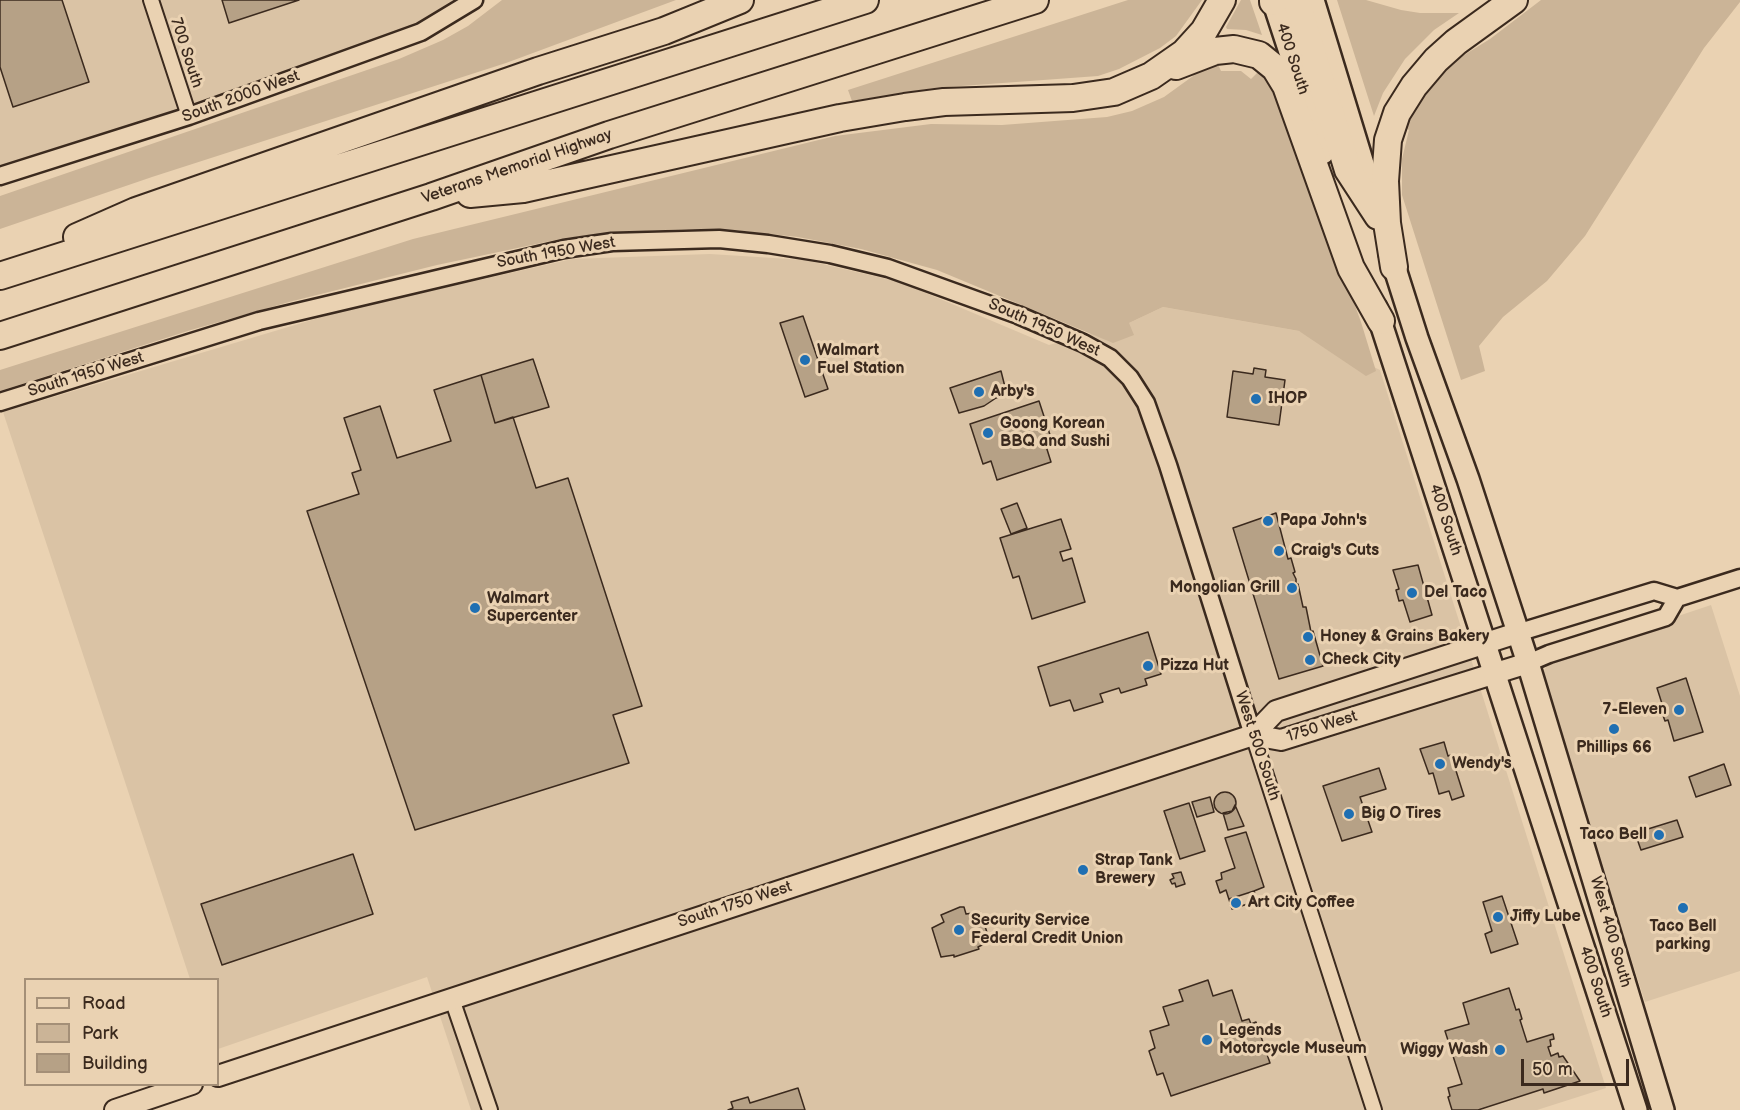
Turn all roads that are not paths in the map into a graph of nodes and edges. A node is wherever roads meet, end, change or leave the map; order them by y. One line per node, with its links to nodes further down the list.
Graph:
1 (151, 0): 11 (street, 700 South)
2 (474, 0): 11 (street, South 2000 West)
3 (740, 0): 16 (highway)
4 (865, 0): 17 (highway)
5 (1035, 0): 13 (highway, Veterans Memorial Highway)
6 (1222, 0): 10 (highway)
7 (1313, 0): 14 (main road, 400 South)
8 (1514, 0): 15 (highway)
9 (1279, 1): 14 (highway); 18 (main road, 400 South)
10 (1151, 76): 13 (highway); 18 (highway)
11 (189, 116): 12 (street, South 2000 West)
12 (0, 176)
13 (431, 197): 19 (highway, Veterans Memorial Highway)
14 (1378, 216): 15 (main road, 400 South)
15 (1394, 267): 24 (main road, 400 South)
16 (0, 270)
17 (0, 276)
18 (1381, 321): 25 (main road, 400 South)
19 (0, 336)
20 (1110, 358): 21 (street, South 1950 West); 28 (street, West 500 South)
21 (0, 402)
22 (1740, 578): 23 (street, 1750 West)
23 (1677, 598): 24 (street, 1750 West); 26 (street, 1750 West)
24 (1517, 633): 25 (main road, 1750 West); 26 (main road, 400 South)
25 (1484, 642): 27 (main road, 400 South); 28 (main road, 1750 West)
26 (1528, 663): 27 (main road, 1750 West); 29 (main road, 400 South)
27 (1495, 673): 28 (main road, 1750 West); 37 (main road, 400 South)
28 (1253, 735): 30 (main road, South 1750 West); 36 (street, West 500 South)
29 (1590, 863): 31 (main road, West 400 South)
30 (452, 999): 32 (main road, South 1750 West); 35 (street)
31 (1630, 1001): 38 (main road, 400 South)
32 (219, 1076)
33 (186, 1086): 34 (main road)
34 (115, 1110)
35 (490, 1110)
36 (1374, 1110)
37 (1636, 1110)
38 (1663, 1110)

